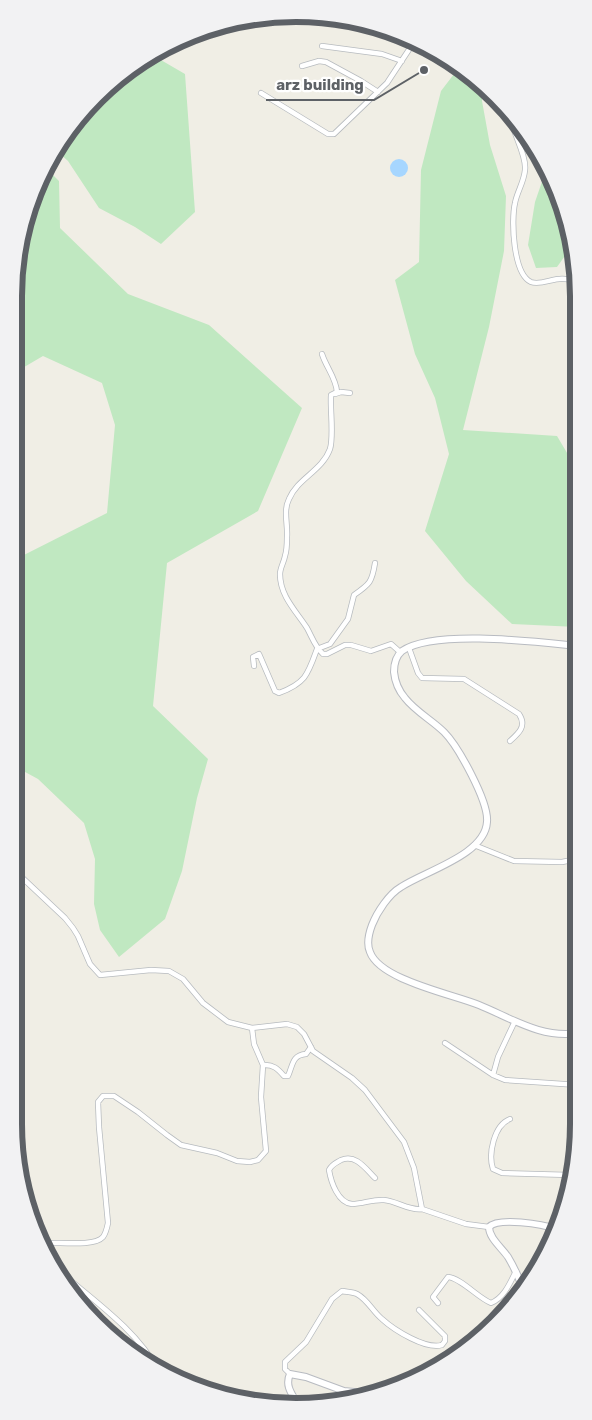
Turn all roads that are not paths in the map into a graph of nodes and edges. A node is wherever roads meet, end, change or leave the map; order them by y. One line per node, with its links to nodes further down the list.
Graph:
1 (322, 46): 3 (street)
2 (410, 48): 3 (street)
3 (402, 61): 5 (street)
4 (302, 66): 5 (street)
5 (378, 92): 6 (street)
6 (261, 93)
7 (516, 134): 8 (street)
8 (569, 280)
9 (322, 354): 11 (street)
10 (350, 393): 11 (street)
11 (331, 395): 15 (street)
12 (375, 563): 15 (street)
13 (570, 645): 14 (main road)
14 (409, 648): 16 (main road); 18 (street)
15 (318, 649): 16 (street); 17 (street)
16 (400, 652): 19 (main road)
17 (254, 666)
18 (510, 741)
19 (474, 846): 20 (street); 22 (main road)
20 (570, 860)
21 (22, 878): 23 (street)
22 (515, 1021): 24 (main road); 28 (street)
23 (252, 1028): 26 (street); 27 (street)
24 (570, 1033)
25 (445, 1043): 28 (street)
26 (310, 1047): 27 (street); 33 (street)
27 (263, 1064): 36 (street)
28 (493, 1075): 29 (street)
29 (570, 1085)
30 (510, 1118): 31 (street)
31 (564, 1175)
32 (375, 1178): 33 (street)
33 (422, 1209): 34 (street)
34 (488, 1227): 35 (main road); 37 (main road)
35 (550, 1227)
36 (50, 1243)
37 (516, 1271): 38 (main road); 40 (street)
38 (520, 1280)
39 (75, 1284): 42 (street)
40 (438, 1304)
41 (419, 1310): 43 (street)
42 (148, 1354)
43 (290, 1374): 44 (main road); 45 (main road)
44 (351, 1392)
45 (294, 1398)

